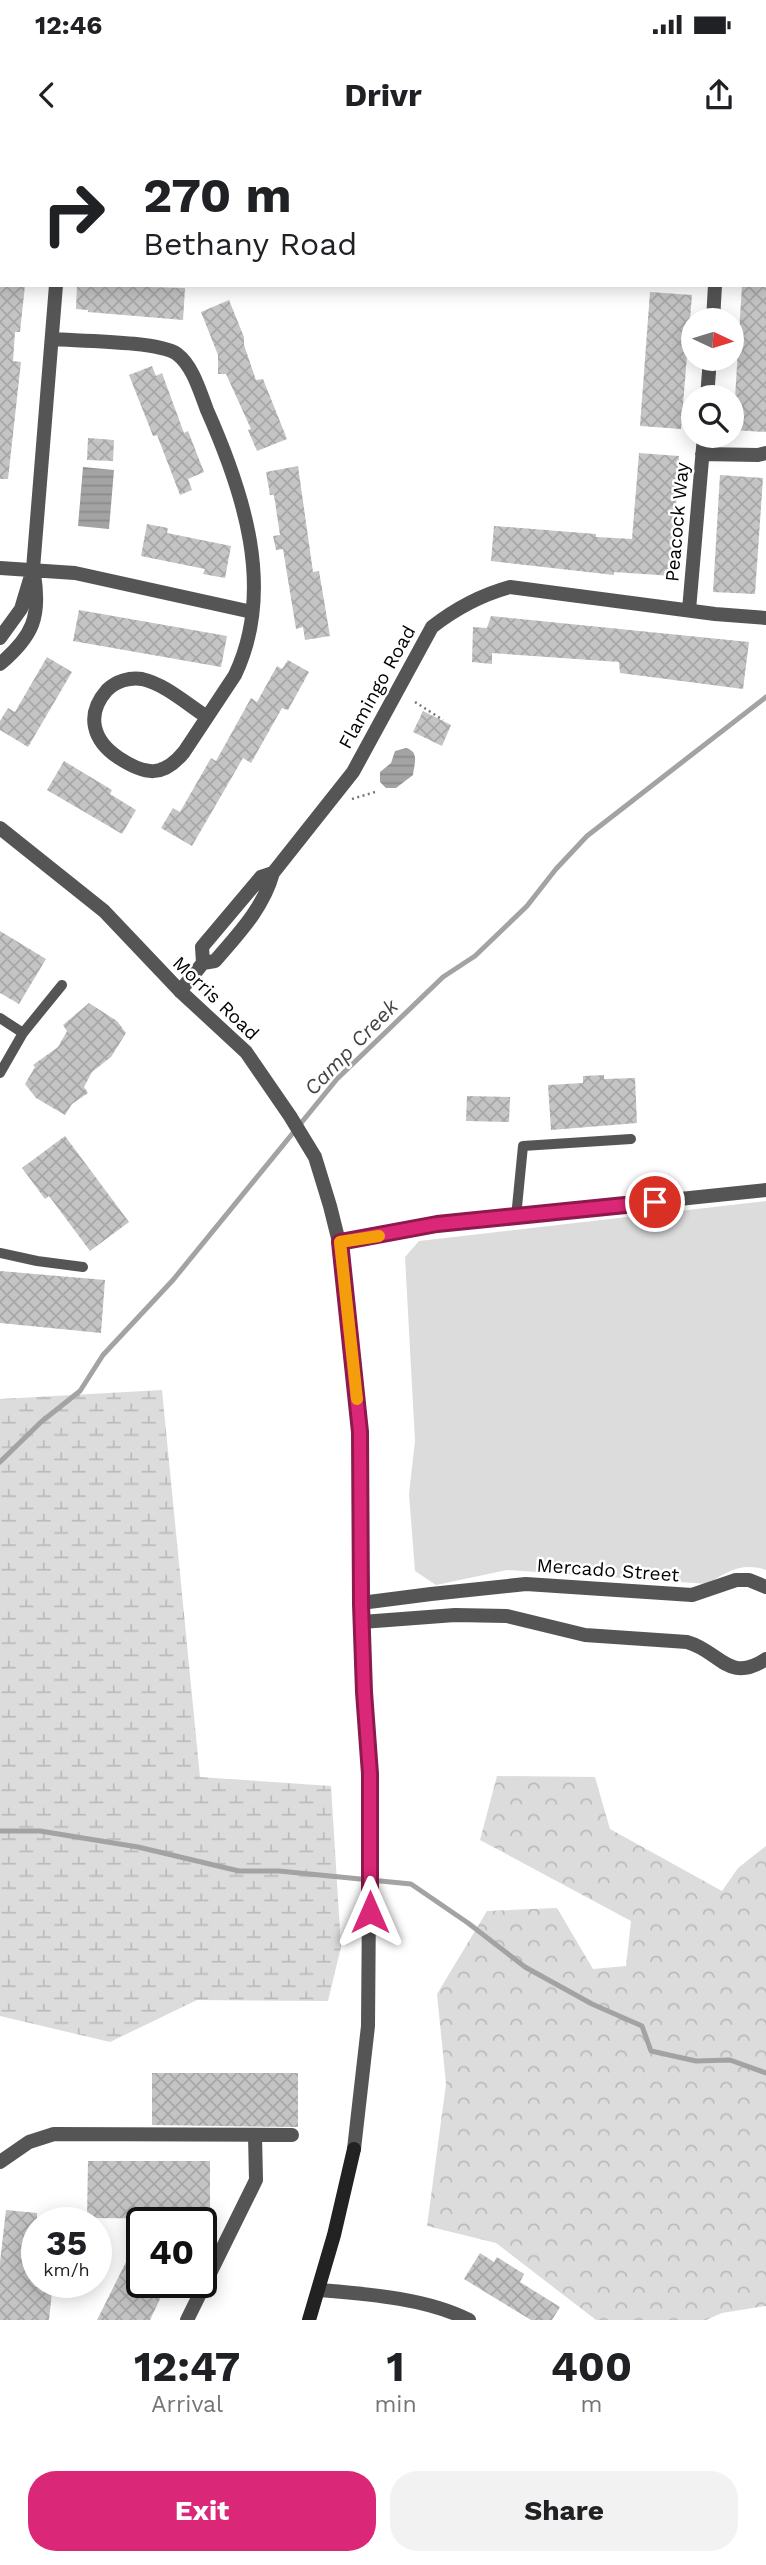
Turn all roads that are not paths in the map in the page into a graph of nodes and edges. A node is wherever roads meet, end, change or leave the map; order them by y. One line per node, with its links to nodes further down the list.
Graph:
1 (56, 287): 4 (street)
2 (715, 287): 3 (street)
3 (714, 308)
4 (52, 338): 9 (street); 11 (street)
5 (703, 448): 7 (street, Peacock Way)
6 (766, 453): 7 (street)
7 (702, 454): 10 (street, Peacock Way)
8 (0, 568): 9 (street)
9 (33, 569): 11 (street); 13 (street); 14 (street)
10 (690, 610): 12 (street, Flamingo Road); 17 (street, Flamingo Road)
11 (252, 612): 15 (street)
12 (766, 617)
13 (0, 638)
14 (0, 664)
15 (207, 717): 15 (street)
16 (0, 828): 22 (street, Morris Road)
17 (274, 873): 18 (street, Flamingo Road); 19 (street, Flamingo Road)
18 (225, 919): 19 (street); 20 (street, Flamingo Road)
19 (240, 932): 20 (street, Flamingo Road)
20 (203, 963): 22 (street, Flamingo Road)
21 (62, 985): 24 (lane)
22 (180, 991): 29 (street, Morris Road)
23 (0, 1018): 24 (lane)
24 (23, 1033): 25 (lane)
25 (0, 1073)
26 (631, 1139): 28 (lane)
27 (766, 1190): 28 (street)
28 (516, 1217): 29 (street)
29 (340, 1242): 33 (street, Morris Road)
30 (0, 1253): 31 (lane)
31 (83, 1267)
32 (766, 1587): 33 (street, Mercado Street)
33 (361, 1604): 34 (street, Morris Road)
34 (362, 1622): 35 (street); 38 (street, Morris Road)
35 (766, 1659)
36 (255, 2135): 37 (street); 39 (street); 41 (street)
37 (292, 2135)
38 (354, 2149): 40 (main road)
39 (0, 2162)
40 (319, 2290): 42 (main road); 43 (street)
41 (187, 2320)
42 (309, 2320)
43 (469, 2320)

